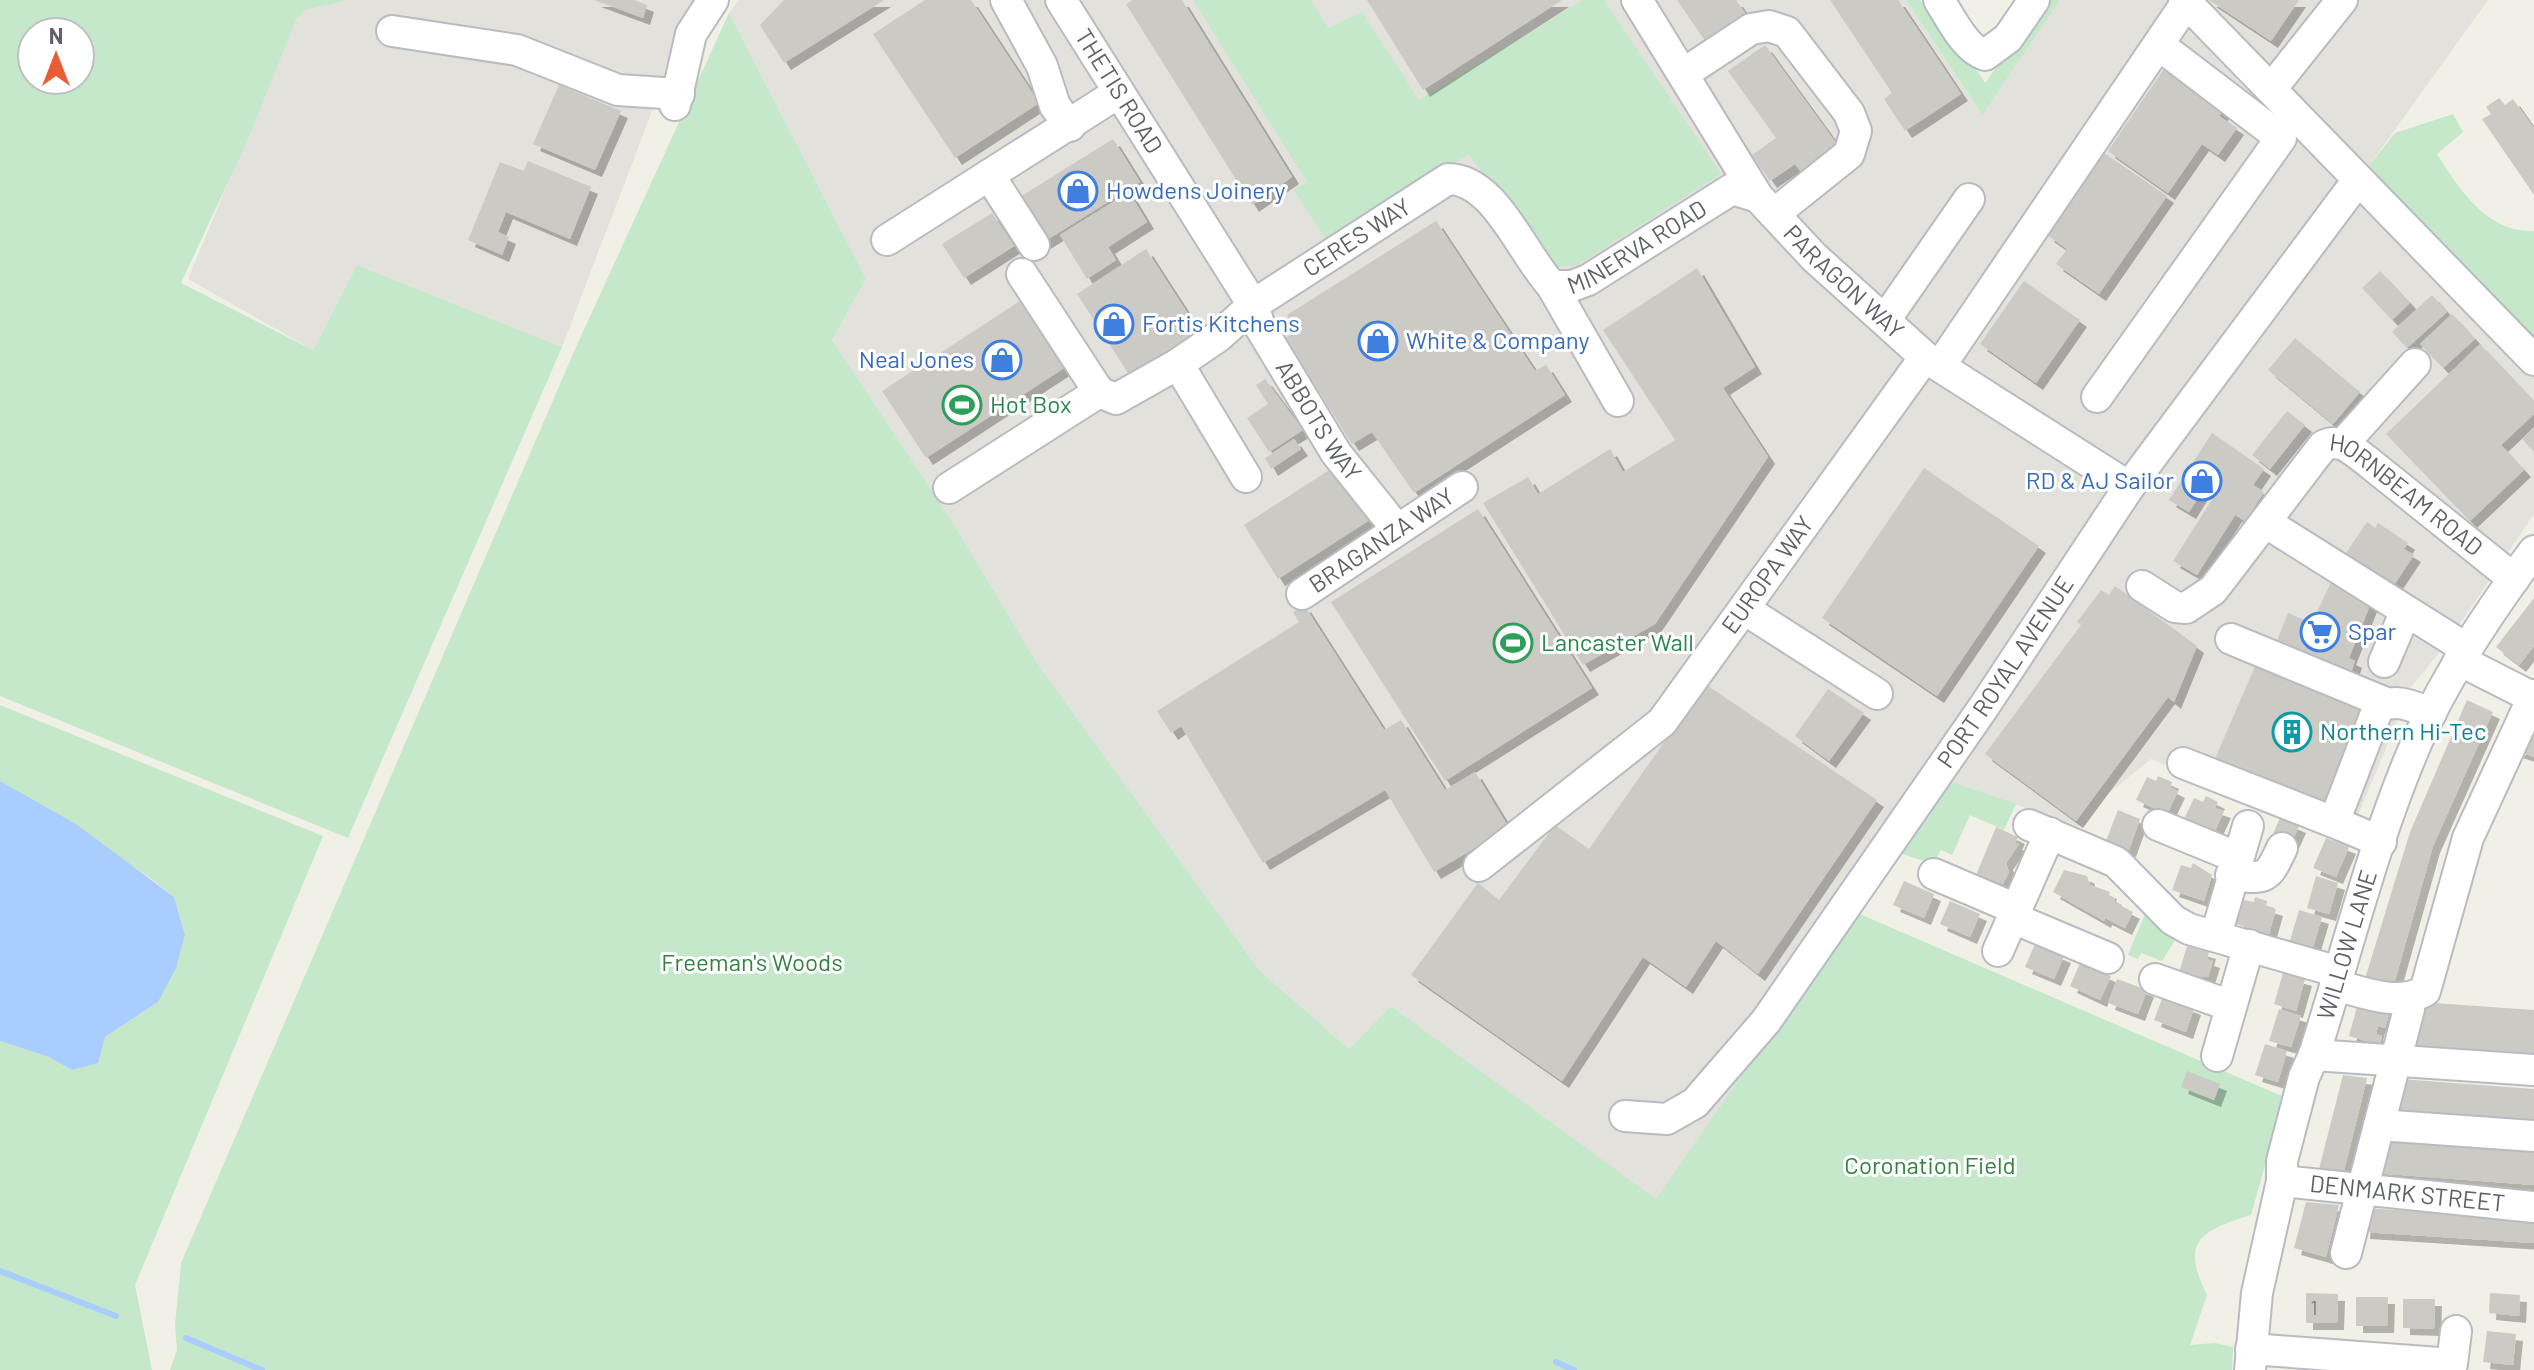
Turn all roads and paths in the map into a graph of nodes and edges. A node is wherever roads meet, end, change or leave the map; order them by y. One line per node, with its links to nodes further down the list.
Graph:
1 (1006, 0): 14 (street)
2 (1061, 0): 13 (street, THETIS ROAD)
3 (1637, 0): 11 (street, PARAGON WAY)
4 (1939, 0): 5 (street)
5 (2034, 0)
6 (2342, 0): 12 (street)
7 (2186, 1): 10 (street, EUROPA WAY); 12 (street)
8 (704, 3): 9 (street)
9 (392, 31)
10 (2159, 45): 27 (street, EUROPA WAY); 31 (street)
11 (1683, 74): 19 (street, PARAGON WAY); 19 (street)
12 (2271, 89): 17 (street)
13 (1118, 93): 14 (street); 24 (street, THETIS ROAD)
14 (1070, 126): 15 (street)
15 (989, 175): 20 (street); 21 (street)
16 (1464, 179): 23 (street, MINERVA ROAD); 24 (street, CERES WAY)
17 (2358, 180): 26 (street); 36 (street, PORT ROYAL AVENUE)
18 (1969, 199): 25 (street)
19 (1766, 206): 23 (street, MINERVA ROAD); 25 (street, PARAGON WAY)
20 (887, 240)
21 (1034, 245)
22 (1022, 274): 30 (street)
23 (1552, 286): 32 (street)
24 (1253, 305): 28 (street, CERES WAY); 39 (street, ABBOTS WAY)
25 (1885, 320): 27 (street, PARAGON WAY)
26 (2534, 360)
27 (1933, 361): 36 (street, PARAGON WAY); 44 (street, EUROPA WAY)
28 (1178, 364): 30 (street, CERES WAY); 34 (street)
29 (2415, 364): 33 (street)
30 (1099, 392): 37 (street)
31 (2097, 397)
32 (1618, 401)
33 (2343, 444): 38 (street, HORNBEAM ROAD); 41 (street, HORNBEAM ROAD)
34 (1246, 477)
35 (1462, 487): 39 (street, BRAGANZA WAY)
36 (2129, 487): 75 (street, PORT ROYAL AVENUE)
37 (949, 488)
38 (2265, 522): 42 (street, HORNBEAM ROAD); 45 (street)
39 (1396, 528): 43 (street, BRAGANZA WAY)
40 (2534, 551): 41 (street, WILLOW LANE)
41 (2514, 579): 47 (street, WILLOW LANE)
42 (2142, 586)
43 (1302, 594)
44 (1744, 609): 49 (street); 59 (street, EUROPA WAY)
45 (2405, 613): 47 (street); 48 (street)
46 (2231, 639): 51 (street)
47 (2463, 654): 50 (street); 52 (street, WILLOW LANE)
48 (2384, 662)
49 (1877, 694)
50 (2533, 697): 67 (street)
51 (2386, 703): 52 (street); 55 (street)
52 (2431, 713): 57 (street, WILLOW LANE)
53 (2183, 763): 55 (street)
54 (2158, 825): 60 (street)
55 (2341, 825): 57 (street)
56 (2248, 826): 60 (street)
57 (2381, 842): 67 (street, WILLOW LANE)
58 (2282, 848): 60 (street)
59 (1479, 866)
60 (2233, 866): 63 (street)
61 (1934, 874): 62 (street)
62 (2014, 914): 63 (street); 65 (street); 66 (street)
63 (2216, 935): 64 (street)
64 (2249, 945): 67 (street); 69 (street)
65 (1998, 951)
66 (2108, 958)
67 (2337, 978): 71 (street, WILLOW LANE)
68 (2155, 979): 69 (street)
69 (2231, 1006): 72 (street)
70 (2409, 1009): 73 (street)
71 (2314, 1055): 73 (street); 78 (street, WILLOW LANE)
72 (2217, 1056)
73 (2395, 1060): 74 (street); 76 (street)
74 (2534, 1070)
75 (1625, 1116)
76 (2379, 1125): 77 (street); 79 (street)
77 (2534, 1136)
78 (2282, 1181): 79 (street, DENMARK STREET); 83 (street, WILLOW LANE)
79 (2362, 1192): 80 (street, DENMARK STREET); 81 (street)
80 (2534, 1207)
81 (2346, 1253)
82 (2456, 1331): 84 (street)
83 (2250, 1359): 84 (street)
84 (2451, 1367)

